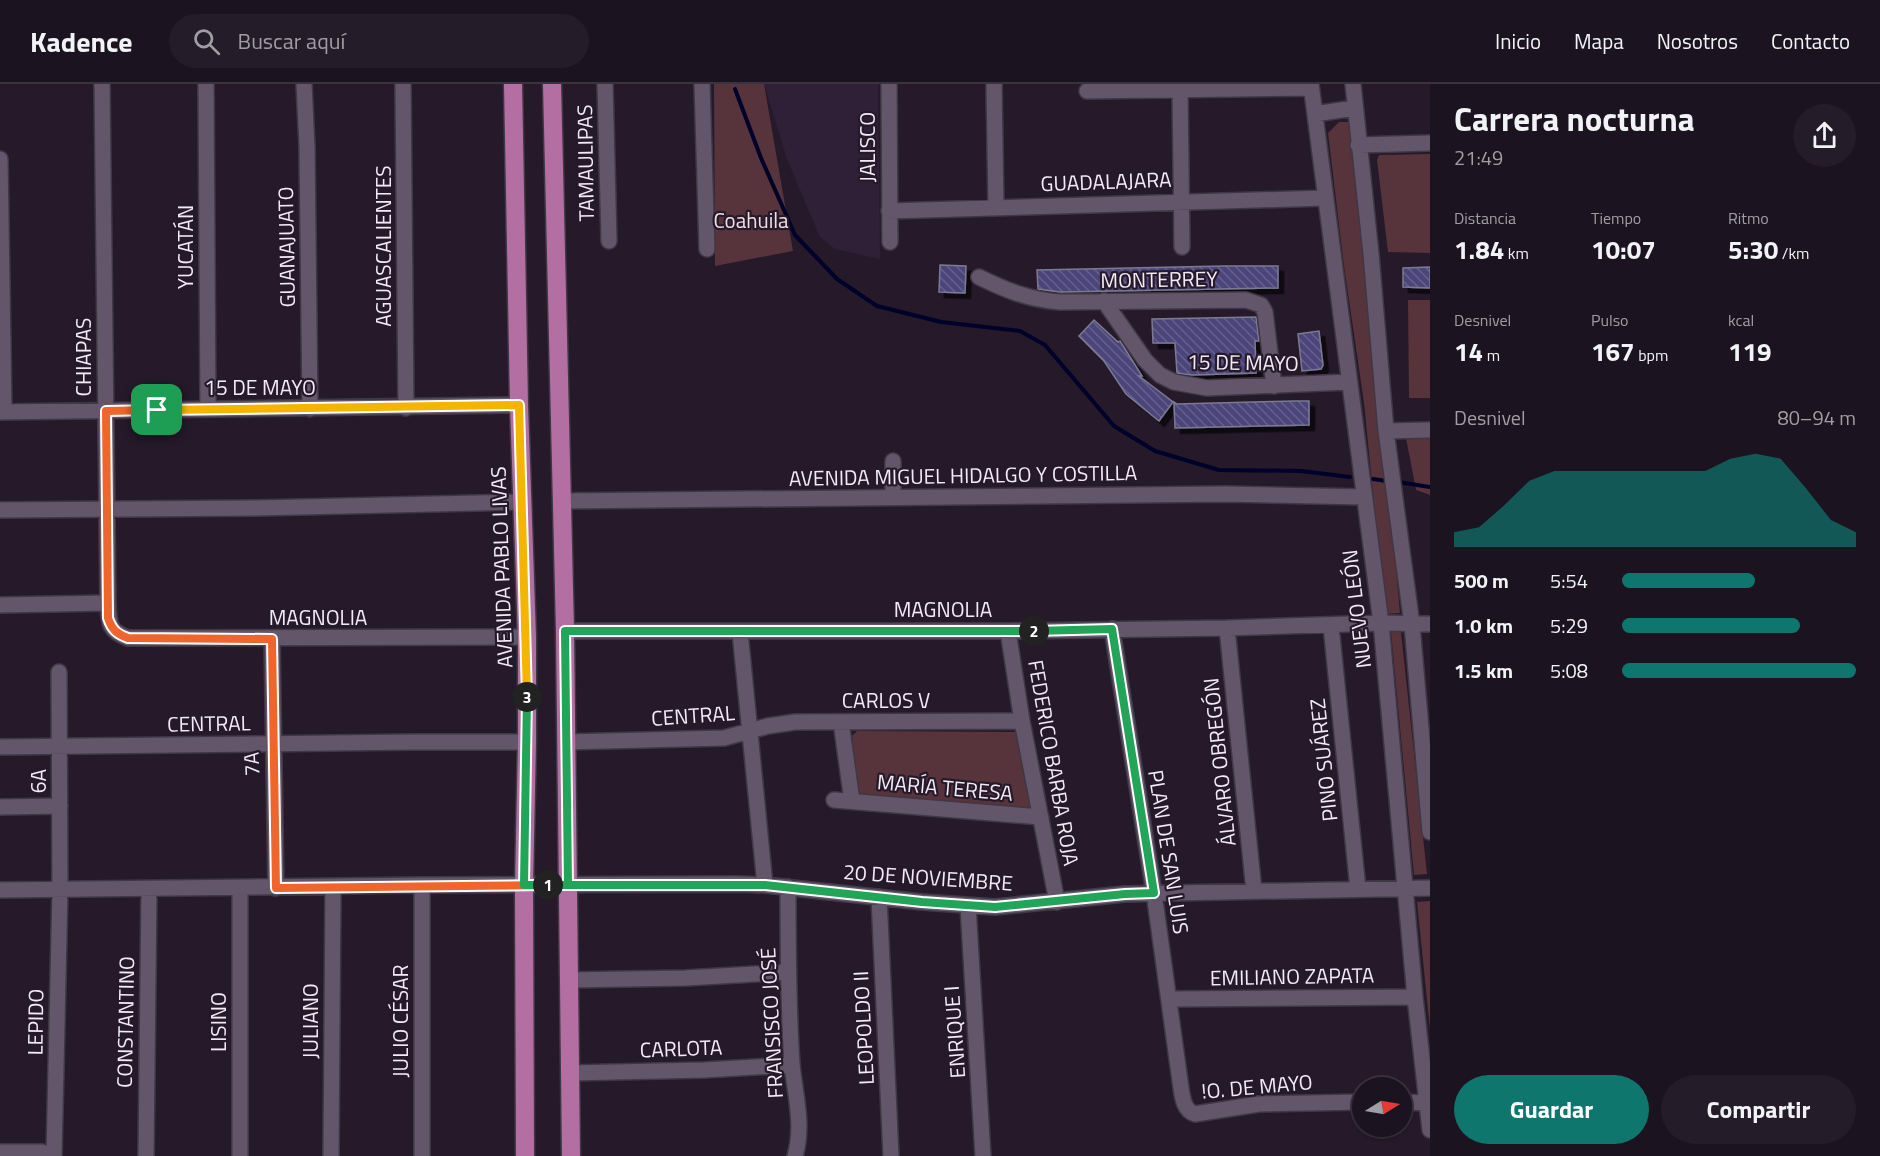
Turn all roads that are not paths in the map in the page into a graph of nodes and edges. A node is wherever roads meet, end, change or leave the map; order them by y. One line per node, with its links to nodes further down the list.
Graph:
1 (102, 84): 36 (street, CHIAPAS)
2 (206, 84): 34 (street, YUCATÁN)
3 (304, 84): 35 (street, GUANAJUATO)
4 (403, 84): 33 (street, AGUASCALIENTES)
5 (513, 84): 32 (main road, AVENIDA PABLO LIVAS)
6 (552, 84): 43 (main road)
7 (605, 84): 24 (street, TAMAULIPAS)
8 (702, 84): 27 (street)
9 (889, 84): 23 (street, JALISCO)
10 (994, 84): 22 (street)
11 (1353, 84): 15 (street)
12 (1311, 86): 13 (street); 16 (street, NUEVO LEÓN)
13 (1180, 89): 14 (street); 21 (street)
14 (1087, 91)
15 (1354, 108): 16 (street); 18 (street)
16 (1315, 114): 20 (street, NUEVO LEÓN)
17 (1430, 142): 18 (street)
18 (1358, 145): 39 (street)
19 (0, 159): 37 (street)
20 (1325, 198): 21 (street, GUADALAJARA); 30 (street, NUEVO LEÓN)
21 (1181, 201): 22 (street, GUADALAJARA); 26 (street)
22 (996, 207): 23 (street, GUADALAJARA)
23 (889, 211): 25 (street, JALISCO)
24 (609, 241)
25 (890, 242)
26 (1182, 247)
27 (707, 249)
28 (979, 276): 29 (street, MONTERREY)
29 (1104, 301): 31 (street, 15 DE MAYO); 31 (street, MONTERREY)
30 (1349, 382): 31 (street, 15 DE MAYO); 41 (street, NUEVO LEÓN)
31 (1274, 386)
32 (519, 405): 33 (street, 15 DE MAYO); 44 (main road, AVENIDA PABLO LIVAS)
33 (406, 408): 35 (street, 15 DE MAYO)
34 (208, 409): 35 (street, 15 DE MAYO); 36 (street, 15 DE MAYO)
35 (310, 409)
36 (106, 411): 37 (street, 15 DE MAYO); 45 (street, CHIAPAS)
37 (2, 412)
38 (1430, 430): 39 (street)
39 (1386, 431): 50 (street)
40 (892, 461): 42 (street)
41 (1364, 497): 42 (street, AVENIDA MIGUEL HIDALGO Y COSTILLA); 49 (street, NUEVO LEÓN)
42 (893, 498): 43 (street, AVENIDA MIGUEL HIDALGO Y COSTILLA)
43 (562, 501): 56 (main road)
44 (522, 502): 45 (street); 59 (main road, AVENIDA PABLO LIVAS)
45 (107, 509): 46 (street); 47 (street, CHIAPAS)
46 (0, 510)
47 (108, 603): 48 (street); 54 (street, CHIAPAS)
48 (0, 605)
49 (1381, 623): 50 (street, MAGNOLIA); 52 (street, MAGNOLIA); 89 (street, NUEVO LEÓN)
50 (1412, 624): 51 (street, MAGNOLIA); 75 (street)
51 (1430, 624)
52 (1331, 626): 53 (street, MAGNOLIA); 86 (street, PINO SUÁREZ)
53 (1227, 628): 55 (street, MAGNOLIA); 90 (street, ÁLVARO OBREGÓN)
54 (112, 629): 60 (street, MAGNOLIA)
55 (1112, 629): 57 (street, MAGNOLIA); 91 (street, PLAN DE SAN LUIS)
56 (565, 631): 58 (street, MAGNOLIA); 66 (main road)
57 (1008, 631): 58 (street, MAGNOLIA); 62 (street, FEDERICO BARBA ROJA)
58 (740, 632): 64 (street)
59 (527, 637): 60 (street, MAGNOLIA); 65 (main road, AVENIDA PABLO LIVAS)
60 (272, 639): 67 (street, 7A)
61 (58, 672): 68 (street, 6A)
62 (1022, 721): 63 (street, CARLOS V); 74 (street, FEDERICO BARBA ROJA)
63 (842, 722): 64 (street, CARLOS V); 71 (street, MARÍA TERESA)
64 (750, 732): 66 (street, CENTRAL); 79 (street)
65 (527, 742): 67 (street, CENTRAL); 77 (main road, AVENIDA PABLO LIVAS)
66 (566, 742): 78 (main road)
67 (272, 744): 68 (street, CENTRAL); 83 (street, 7A)
68 (60, 746): 69 (street, CENTRAL); 72 (street, 6A)
69 (0, 747)
70 (834, 800): 71 (street)
71 (852, 801): 74 (street, MARÍA TERESA)
72 (60, 806): 73 (street); 88 (street, 6A)
73 (0, 807)
74 (1041, 818): 93 (street, FEDERICO BARBA ROJA)
75 (1430, 832)
76 (422, 885): 77 (street, 20 DE NOVIEMBRE); 80 (street, 20 DE NOVIEMBRE); 111 (street, JULIO CÉSAR)
77 (524, 885): 78 (street, 20 DE NOVIEMBRE); 112 (main road, AVENIDA PABLO LIVAS)
78 (568, 885): 79 (street, 20 DE NOVIEMBRE); 96 (main road)
79 (765, 885): 81 (street, 20 DE NOVIEMBRE)
80 (333, 887): 83 (street, 20 DE NOVIEMBRE); 110 (street, JULIANO)
81 (788, 887): 92 (street, 20 DE NOVIEMBRE); 95 (street, FRANSISCO JOSÉ)
82 (240, 888): 83 (street, 20 DE NOVIEMBRE); 85 (street, 20 DE NOVIEMBRE); 109 (street, LISINO)
83 (276, 888)
84 (1430, 888): 89 (street, 20 DE NOVIEMBRE)
85 (149, 889): 88 (street, 20 DE NOVIEMBRE); 108 (street, CONSTANTINO)
86 (1358, 889): 89 (street, 20 DE NOVIEMBRE); 90 (street, 20 DE NOVIEMBRE)
87 (0, 890): 88 (street, 20 DE NOVIEMBRE)
88 (60, 890): 107 (street, LEPIDO)
89 (1406, 890): 97 (street, NUEVO LEÓN)
90 (1254, 891): 91 (street, 20 DE NOVIEMBRE)
91 (1154, 893): 93 (street, 20 DE NOVIEMBRE); 98 (street, PLAN DE SAN LUIS)
92 (879, 897): 94 (street, 20 DE NOVIEMBRE); 115 (street, LEOPOLDO II)
93 (1057, 902): 94 (street, 20 DE NOVIEMBRE)
94 (968, 906): 116 (street, ENRIQUE I)
95 (788, 972): 96 (street); 99 (street, FRANSISCO JOSÉ)
96 (568, 980): 100 (main road)
97 (1415, 997): 98 (street, EMILIANO ZAPATA); 104 (street, NUEVO LEÓN)
98 (1169, 999): 101 (street, PLAN DE SAN LUIS)
99 (792, 1065): 100 (street, CARLOTA); 114 (street, FRANSISCO JOSÉ)
100 (570, 1072): 113 (main road)
101 (1180, 1081): 102 (street, !O. DE MAYO)
102 (1352, 1102)
103 (1412, 1102): 104 (street)
104 (1427, 1103): 105 (street, NUEVO LEÓN)
105 (1430, 1130)
106 (0, 1152): 107 (street)
107 (52, 1156)
108 (146, 1156)
109 (240, 1156)
110 (331, 1156)
111 (422, 1156)
112 (525, 1156)
113 (571, 1156)
114 (795, 1156)
115 (891, 1156)
116 (983, 1156)

